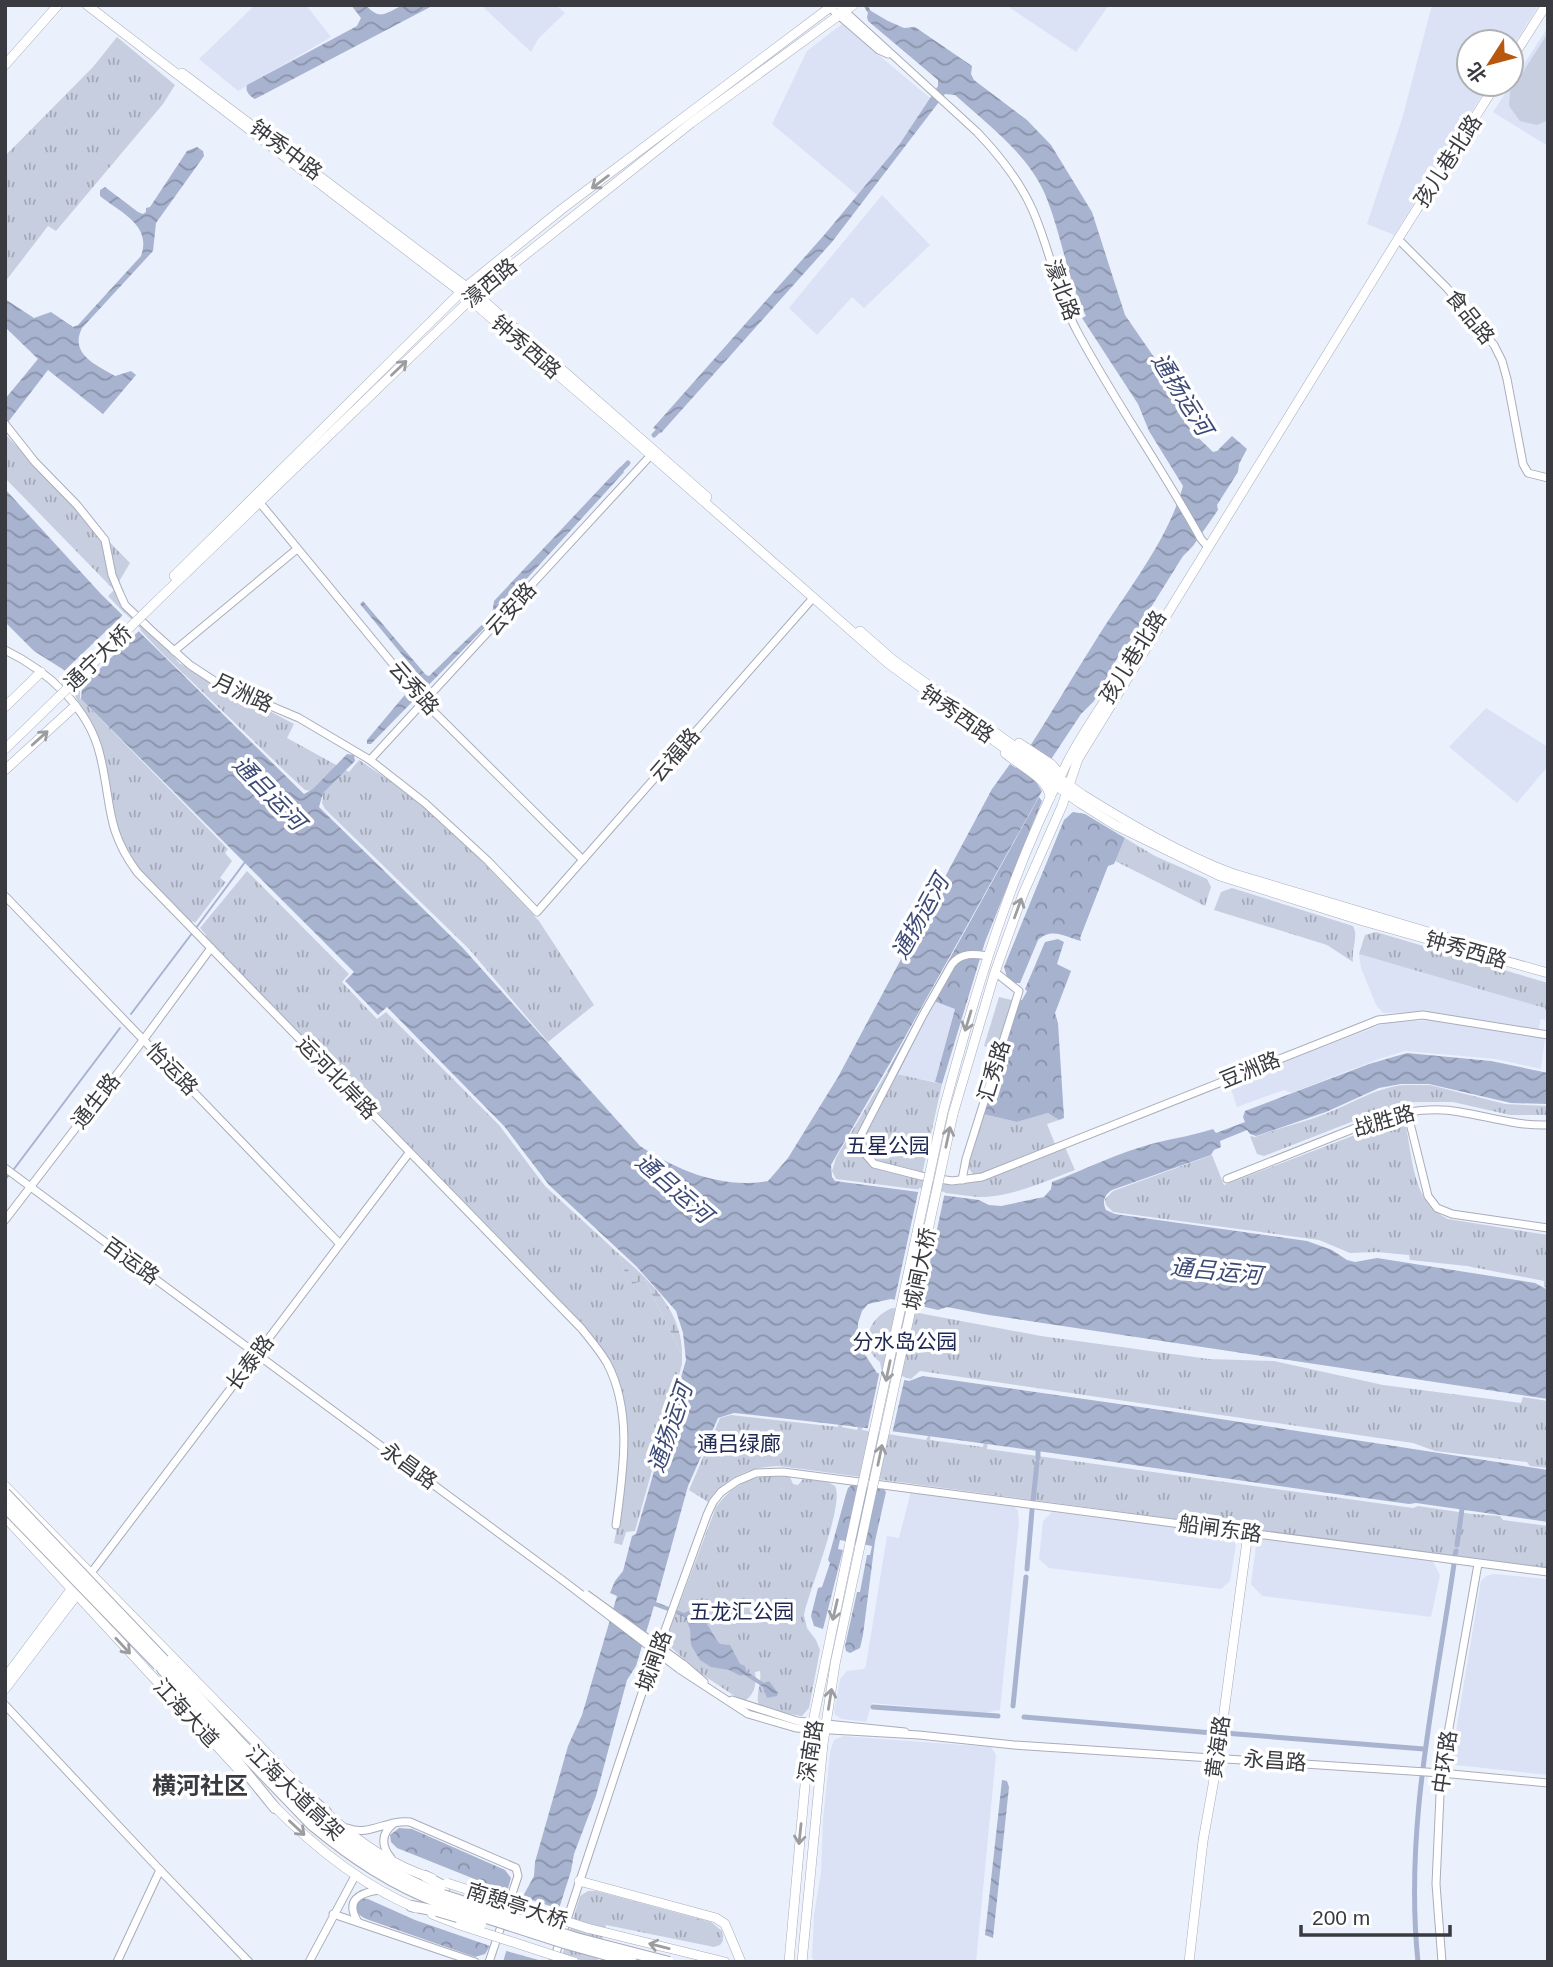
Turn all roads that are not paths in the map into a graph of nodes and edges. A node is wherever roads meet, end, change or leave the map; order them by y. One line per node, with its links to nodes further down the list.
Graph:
1 (50, 5): 8 (main road)
2 (58, 5): 9 (main road)
3 (87, 5): 12 (main road, 钟秀中路)
4 (96, 5): 12 (main road, 钟秀中路)
5 (1546, 5): 7 (main road)
6 (838, 8): 12 (main road, 濠西路, one-way to 12); 13 (main road, 濠西路); 18 (street, 濠北路)
7 (1525, 38)
8 (5, 56)
9 (5, 65)
10 (1487, 98): 11 (main road, 孩儿巷北路)
11 (1398, 239): 16 (street, 食品路); 18 (main road, 孩儿巷北路)
12 (464, 289): 13 (main road, 钟秀中路); 20 (main road, 濠西路)
13 (473, 296): 15 (main road, 钟秀西路); 17 (main road, 濠西路, one-way to 13); 29 (main road, 钟秀西路)
14 (5, 424): 23 (street, 月洲路)
15 (651, 455): 21 (main road, 钟秀西路); 25 (street, 云安路)
16 (1548, 478)
17 (260, 503): 19 (street, 云秀路); 20 (main road, 濠西路)
18 (1205, 543): 35 (main road, 孩儿巷北路)
19 (297, 550): 23 (street); 25 (street, 云秀路)
20 (158, 596): 28 (main road, 通宁大桥)
21 (814, 598): 29 (main road, 钟秀西路); 37 (street, 云福路)
22 (5, 650): 24 (street, 运河北岸路)
23 (174, 650): 32 (street, 月洲路)
24 (41, 671): 26 (street, 运河北岸路); 27 (main road)
25 (425, 703): 32 (street, 云安路); 37 (street, 云秀路)
26 (75, 706): 33 (main road, one-way to 26); 40 (street, 运河北岸路)
27 (5, 707)
28 (35, 716): 30 (main road); 31 (main road)
29 (988, 732): 34 (main road, 钟秀西路)
30 (5, 741)
31 (5, 749)
32 (370, 761): 39 (street, 月洲路)
33 (5, 769)
34 (1043, 771): 35 (main road, 钟秀西路); 36 (main road)
35 (1063, 782): 36 (main road, 孩儿巷北路); 42 (main road, 钟秀西路); 43 (main road, 孩儿巷北路, one-way to 35); 44 (main road, 钟秀西路)
36 (1049, 802): 41 (main road, 孩儿巷北路)
37 (583, 860): 39 (street, 云福路)
38 (5, 896): 46 (street, 怡运路)
39 (537, 912)
40 (211, 948): 46 (street, 通生路); 50 (street, 运河北岸路)
41 (988, 956): 48 (main road, 孩儿巷北路, one-way to 48); 53 (street)
42 (1548, 967)
43 (995, 972): 48 (main road, 孩儿巷北路); 53 (street, 汇秀路)
44 (1548, 973)
45 (1548, 1035): 53 (street, 豆洲路)
46 (144, 1040): 54 (street, 通生路); 57 (street, 怡运路)
47 (1407, 1111): 49 (street, 战胜路); 52 (street, 战胜路); 56 (street)
48 (948, 1114): 66 (main road, 城闸大桥, bridge)
49 (1548, 1125)
50 (409, 1153): 57 (street, 长泰路); 64 (street, 运河北岸路)
51 (5, 1168): 54 (street, 百运路)
52 (1227, 1179)
53 (962, 1181)
54 (30, 1187): 55 (street, 通生路); 58 (street, 百运路)
55 (5, 1220)
56 (1548, 1228)
57 (339, 1243): 58 (street, 长泰路)
58 (257, 1354): 69 (street, 长泰路); 76 (street, 永昌路, bridge)
59 (892, 1484): 65 (street, 船闸东路); 89 (street, 城闸路)
60 (5, 1486): 69 (main road, 江海大道)
61 (5, 1493): 71 (highway, 江海大道高架, bridge)
62 (5, 1507): 71 (highway, 江海大道高架, bridge)
63 (5, 1517): 70 (main road, 江海大道)
64 (616, 1525)
65 (1248, 1532): 67 (street, 船闸东路); 78 (main road, 黄海路)
66 (855, 1545): 76 (main road, 深南路, one-way to 76); 77 (main road, 深南路, one-way to 66)
67 (1478, 1564): 68 (street, 船闸东路); 79 (street, 中环路)
68 (1548, 1572)
69 (91, 1573): 70 (main road, 长泰路); 82 (main road, 江海大道)
70 (73, 1592): 72 (main road, 长泰路); 73 (main road, 长泰路); 81 (main road, 江海大道, one-way to 81)
71 (161, 1665): 75 (highway, 江海大道高架); 81 (highway); 91 (highway, 江海大道高架)
72 (5, 1678)
73 (5, 1689)
74 (5, 1705): 86 (street)
75 (228, 1727): 82 (highway); 91 (highway, 江海大道高架)
76 (813, 1727): 77 (street, 永昌路); 110 (main road, 深南路, one-way to 110)
77 (825, 1727): 78 (street, 永昌路); 111 (main road, 深南路)
78 (1218, 1757): 79 (street, 永昌路); 112 (main road, 黄海路)
79 (1437, 1773): 80 (street, 永昌路); 113 (street, 中环路)
80 (1548, 1783)
81 (275, 1808): 87 (main road, 江海大道, one-way to 87)
82 (326, 1812): 84 (main road, 江海大道)
83 (397, 1821): 84 (street); 85 (street); 103 (street)
84 (343, 1826): 85 (main road, 江海大道)
85 (394, 1861): 88 (main road, 江海大道)
86 (160, 1870): 99 (street); 100 (street)
87 (355, 1875): 90 (main road, 江海大道); 93 (street)
88 (425, 1876): 91 (highway)
89 (579, 1881): 96 (main road); 104 (street, 城闸路)
90 (381, 1890): 92 (main road, 江海大道); 94 (street)
91 (442, 1896): 92 (highway); 97 (main road, 南憩亭大桥, one-way to 91, bridge); 98 (highway, bridge); 106 (highway, bridge); 107 (highway, 江海大道高架, bridge)
92 (411, 1906): 95 (main road, 江海大道)
93 (333, 1914): 94 (street); 101 (street)
94 (358, 1923): 102 (street)
95 (460, 1925): 105 (main road, 南憩亭大桥, bridge)
96 (729, 1933): 97 (main road); 109 (main road)
97 (712, 1959): 108 (main road)
98 (663, 1961)
99 (117, 1962)
100 (249, 1962)
101 (309, 1962)
102 (475, 1962)
103 (489, 1962)
104 (553, 1962)
105 (574, 1962)
106 (613, 1962)
107 (632, 1962)
108 (725, 1962)
109 (741, 1962)
110 (789, 1962)
111 (802, 1962)
112 (1189, 1962)
113 (1442, 1962)

